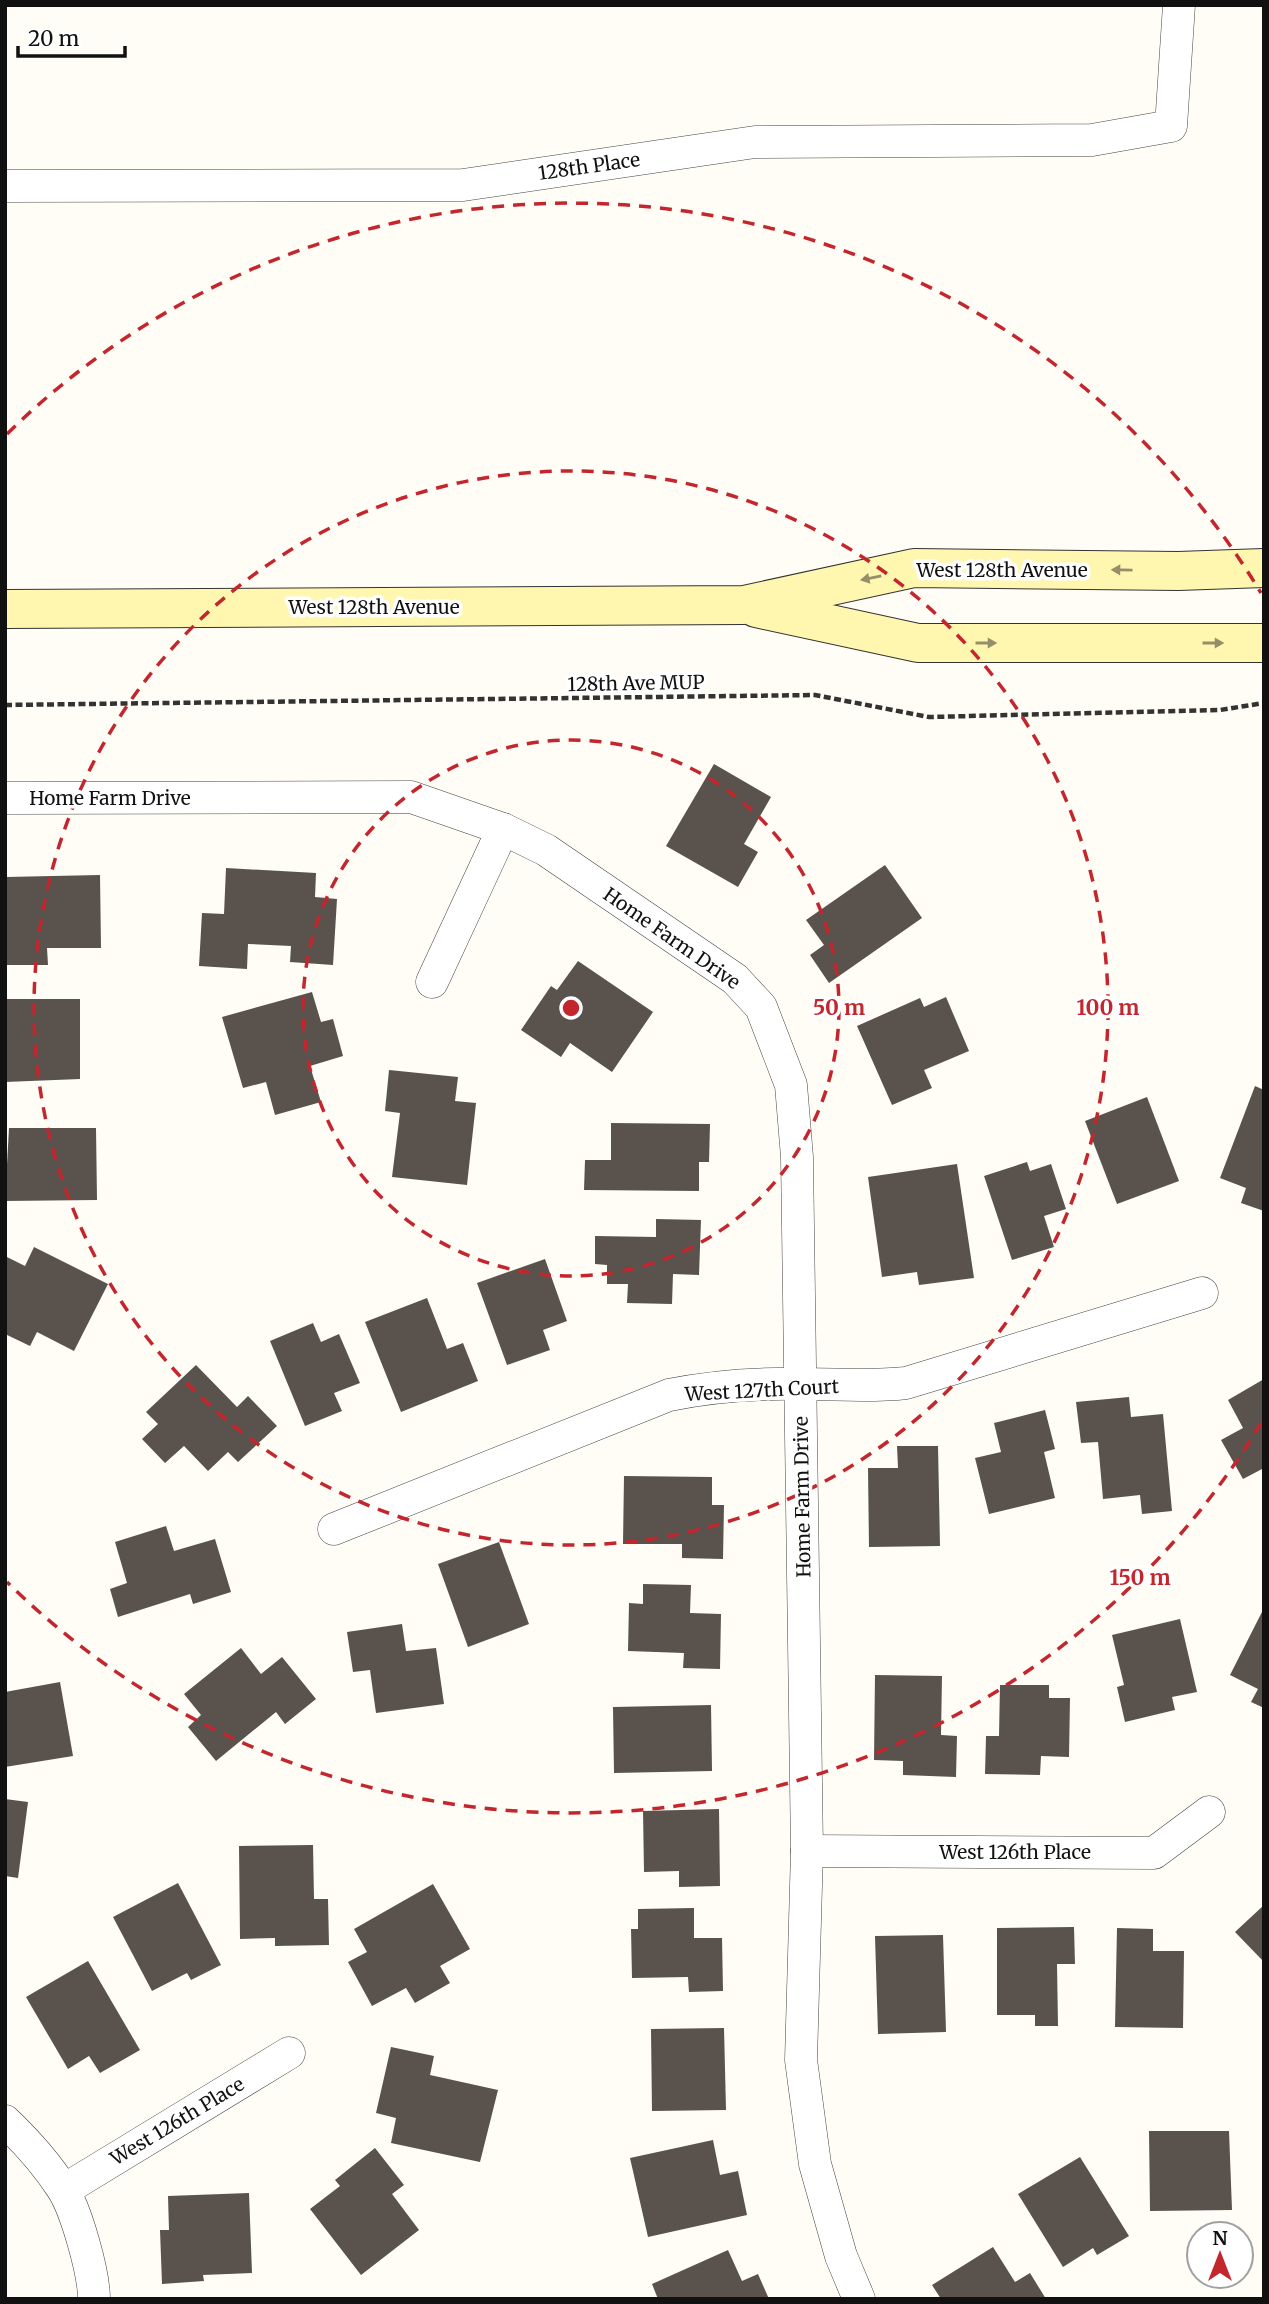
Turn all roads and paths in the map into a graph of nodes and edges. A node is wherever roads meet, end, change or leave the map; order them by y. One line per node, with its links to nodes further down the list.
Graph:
1 (1179, 5): 2 (street, 128th Place)
2 (5, 186)
3 (1264, 556): 5 (main road)
4 (1264, 568): 5 (main road, West 128th Avenue)
5 (1178, 571): 6 (main road, West 128th Avenue, one-way to 6)
6 (744, 605): 7 (main road, West 128th Avenue); 8 (main road, West 128th Avenue, one-way to 8)
7 (5, 609)
8 (1264, 643)
9 (1264, 703): 10 (path, 128th Ave MUP)
10 (5, 705)
11 (5, 798): 12 (street, Home Farm Drive)
12 (503, 829): 13 (street); 15 (street, Home Farm Drive)
13 (432, 982)
14 (1202, 1293): 15 (street, West 127th Court)
15 (801, 1384): 16 (street, West 127th Court); 18 (street, Home Farm Drive)
16 (334, 1529)
17 (1209, 1812): 18 (street, West 126th Place)
18 (807, 1850): 23 (street, Home Farm Drive)
19 (289, 2053): 21 (street, West 126th Place)
20 (5, 2121): 21 (street)
21 (64, 2190): 22 (street)
22 (94, 2299)
23 (859, 2299)

